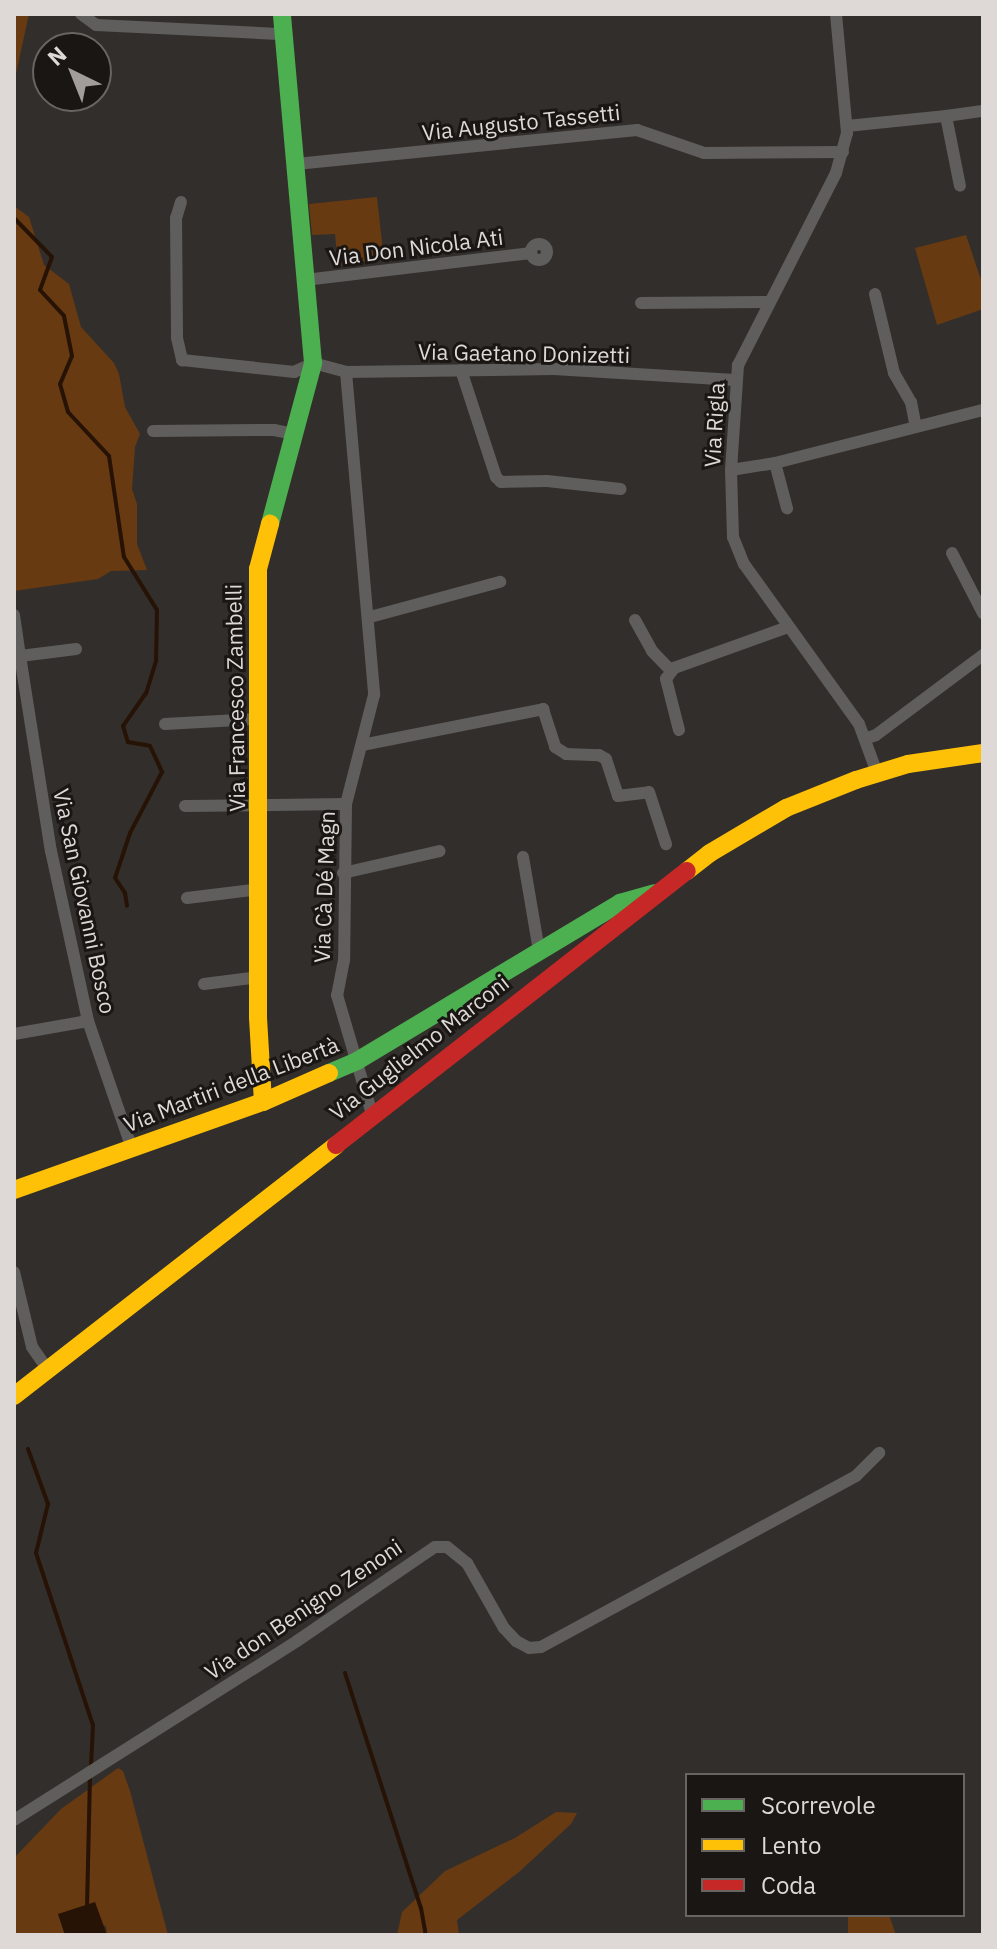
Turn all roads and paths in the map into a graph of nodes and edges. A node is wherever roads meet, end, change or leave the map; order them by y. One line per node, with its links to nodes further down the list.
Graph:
1 (81, 14): 4 (street)
2 (282, 14): 4 (main road, Via Francesco Zambelli)
3 (836, 14): 7 (street, Via Rigla)
4 (283, 34): 9 (main road, Via Francesco Zambelli)
5 (983, 111): 6 (street)
6 (946, 116): 7 (street); 10 (street)
7 (847, 126): 8 (street, Via Rigla)
8 (843, 152): 9 (street, Via Augusto Tassetti); 15 (street, Via Rigla)
9 (296, 164): 13 (main road, Via Francesco Zambelli)
10 (960, 186)
11 (181, 202): 17 (street)
12 (531, 253): 13 (street, Via Don Nicola Ati)
13 (305, 280): 17 (main road, Via Francesco Zambelli)
14 (875, 294): 22 (street)
15 (768, 302): 16 (street); 20 (street, Via Rigla)
16 (641, 303)
17 (313, 363): 19 (street, Via Gaetano Donizetti); 24 (main road, Via Francesco Zambelli)
18 (461, 370): 19 (street, Via Gaetano Donizetti); 20 (street, Via Gaetano Donizetti); 27 (street)
19 (346, 372): 33 (street, Via Cà Dé Magn)
20 (735, 380): 26 (street, Via Rigla)
21 (983, 410): 22 (street)
22 (916, 427): 25 (street)
23 (153, 431): 24 (street)
24 (294, 434): 40 (main road, Via Francesco Zambelli)
25 (775, 463): 26 (street); 28 (street)
26 (731, 470): 35 (street, Via Rigla)
27 (621, 489)
28 (787, 508)
29 (952, 553): 31 (street)
30 (500, 582): 33 (street)
31 (983, 613)
32 (14, 615): 38 (street, Via San Giovanni Bosco)
33 (370, 617): 44 (street, Via Cà Dé Magn)
34 (635, 620): 39 (street)
35 (788, 627): 39 (street); 43 (street, Via Rigla)
36 (76, 649): 38 (street)
37 (983, 655): 43 (street)
38 (17, 656): 62 (street, Via San Giovanni Bosco)
39 (671, 671): 42 (street)
40 (258, 719): 41 (street); 49 (main road, Via Francesco Zambelli)
41 (165, 724)
42 (679, 730)
43 (867, 738): 46 (street, Via Rigla)
44 (362, 745): 47 (street, Via Cà Dé Magn); 50 (street)
45 (983, 753): 46 (main road, Via Guglielmo Marconi)
46 (877, 773): 55 (main road, Via Guglielmo Marconi)
47 (346, 804): 49 (street); 53 (street, Via Cà Dé Magn)
48 (185, 806): 49 (street)
49 (260, 806): 54 (main road, Via Francesco Zambelli)
50 (666, 844)
51 (440, 851): 53 (street)
52 (523, 857): 59 (street)
53 (343, 873): 64 (street, Via Cà Dé Magn)
54 (260, 889): 56 (street); 60 (main road, Via Francesco Zambelli)
55 (654, 893): 57 (main road, Via Martiri della Libertà); 58 (main road, Via Guglielmo Marconi)
56 (187, 898)
57 (578, 928): 58 (main road); 59 (main road, Via Martiri della Libertà)
58 (605, 931): 66 (main road, Via Guglielmo Marconi)
59 (539, 951): 64 (main road, Via Martiri della Libertà)
60 (259, 977): 61 (street); 65 (main road, Via Francesco Zambelli)
61 (204, 984)
62 (88, 1021): 63 (street); 67 (street, Via San Giovanni Bosco)
63 (20, 1033)
64 (357, 1061): 65 (main road, Via Martiri della Libertà); 66 (street, Via Cà Dé Magn)
65 (263, 1102): 67 (main road, Via Martiri della Libertà)
66 (372, 1114): 70 (main road, Via Guglielmo Marconi)
67 (132, 1149): 68 (main road, Via Martiri della Libertà)
68 (14, 1190)
69 (15, 1276): 70 (street)
70 (48, 1370): 71 (main road, Via Guglielmo Marconi)
71 (14, 1396)
72 (879, 1453): 73 (street, Via don Benigno Zenoni)
73 (14, 1820)

